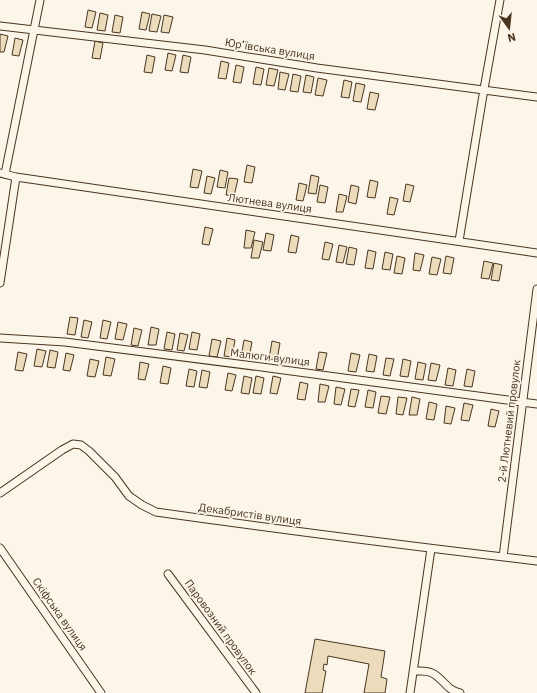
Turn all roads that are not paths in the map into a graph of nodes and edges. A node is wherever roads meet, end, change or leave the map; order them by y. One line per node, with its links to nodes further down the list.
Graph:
1 (40, 0): 4 (street)
2 (500, 0): 5 (street)
3 (0, 26): 4 (street, Юр’ївська вулиця)
4 (34, 30): 5 (street, Юр’ївська вулиця); 7 (street)
5 (484, 90): 6 (street, Юр’ївська вулиця); 9 (street)
6 (537, 97)
7 (2, 174): 8 (street, Лютнева вулиця)
8 (16, 177): 9 (street, Лютнева вулиця); 11 (street)
9 (459, 241): 10 (street, Лютнева вулиця)
10 (537, 253)
11 (0, 283)
12 (537, 289): 14 (street, 2-й Лютневий провулок)
13 (0, 338): 14 (street, Малюги вулиця)
14 (522, 402): 15 (street, Малюги вулиця); 19 (street, 2-й Лютневий провулок)
15 (537, 404)
16 (0, 493): 18 (street, Декабристів вулиця)
17 (0, 548): 23 (street, Скіфська вулиця)
18 (432, 549): 19 (street, Декабристів вулиця); 22 (street)
19 (503, 557): 20 (street, Декабристів вулиця)
20 (537, 561)
21 (168, 574): 24 (street, Паровозний провулок)
22 (413, 671): 25 (street); 26 (street)
23 (101, 693)
24 (256, 693)
25 (410, 693)
26 (460, 693)

